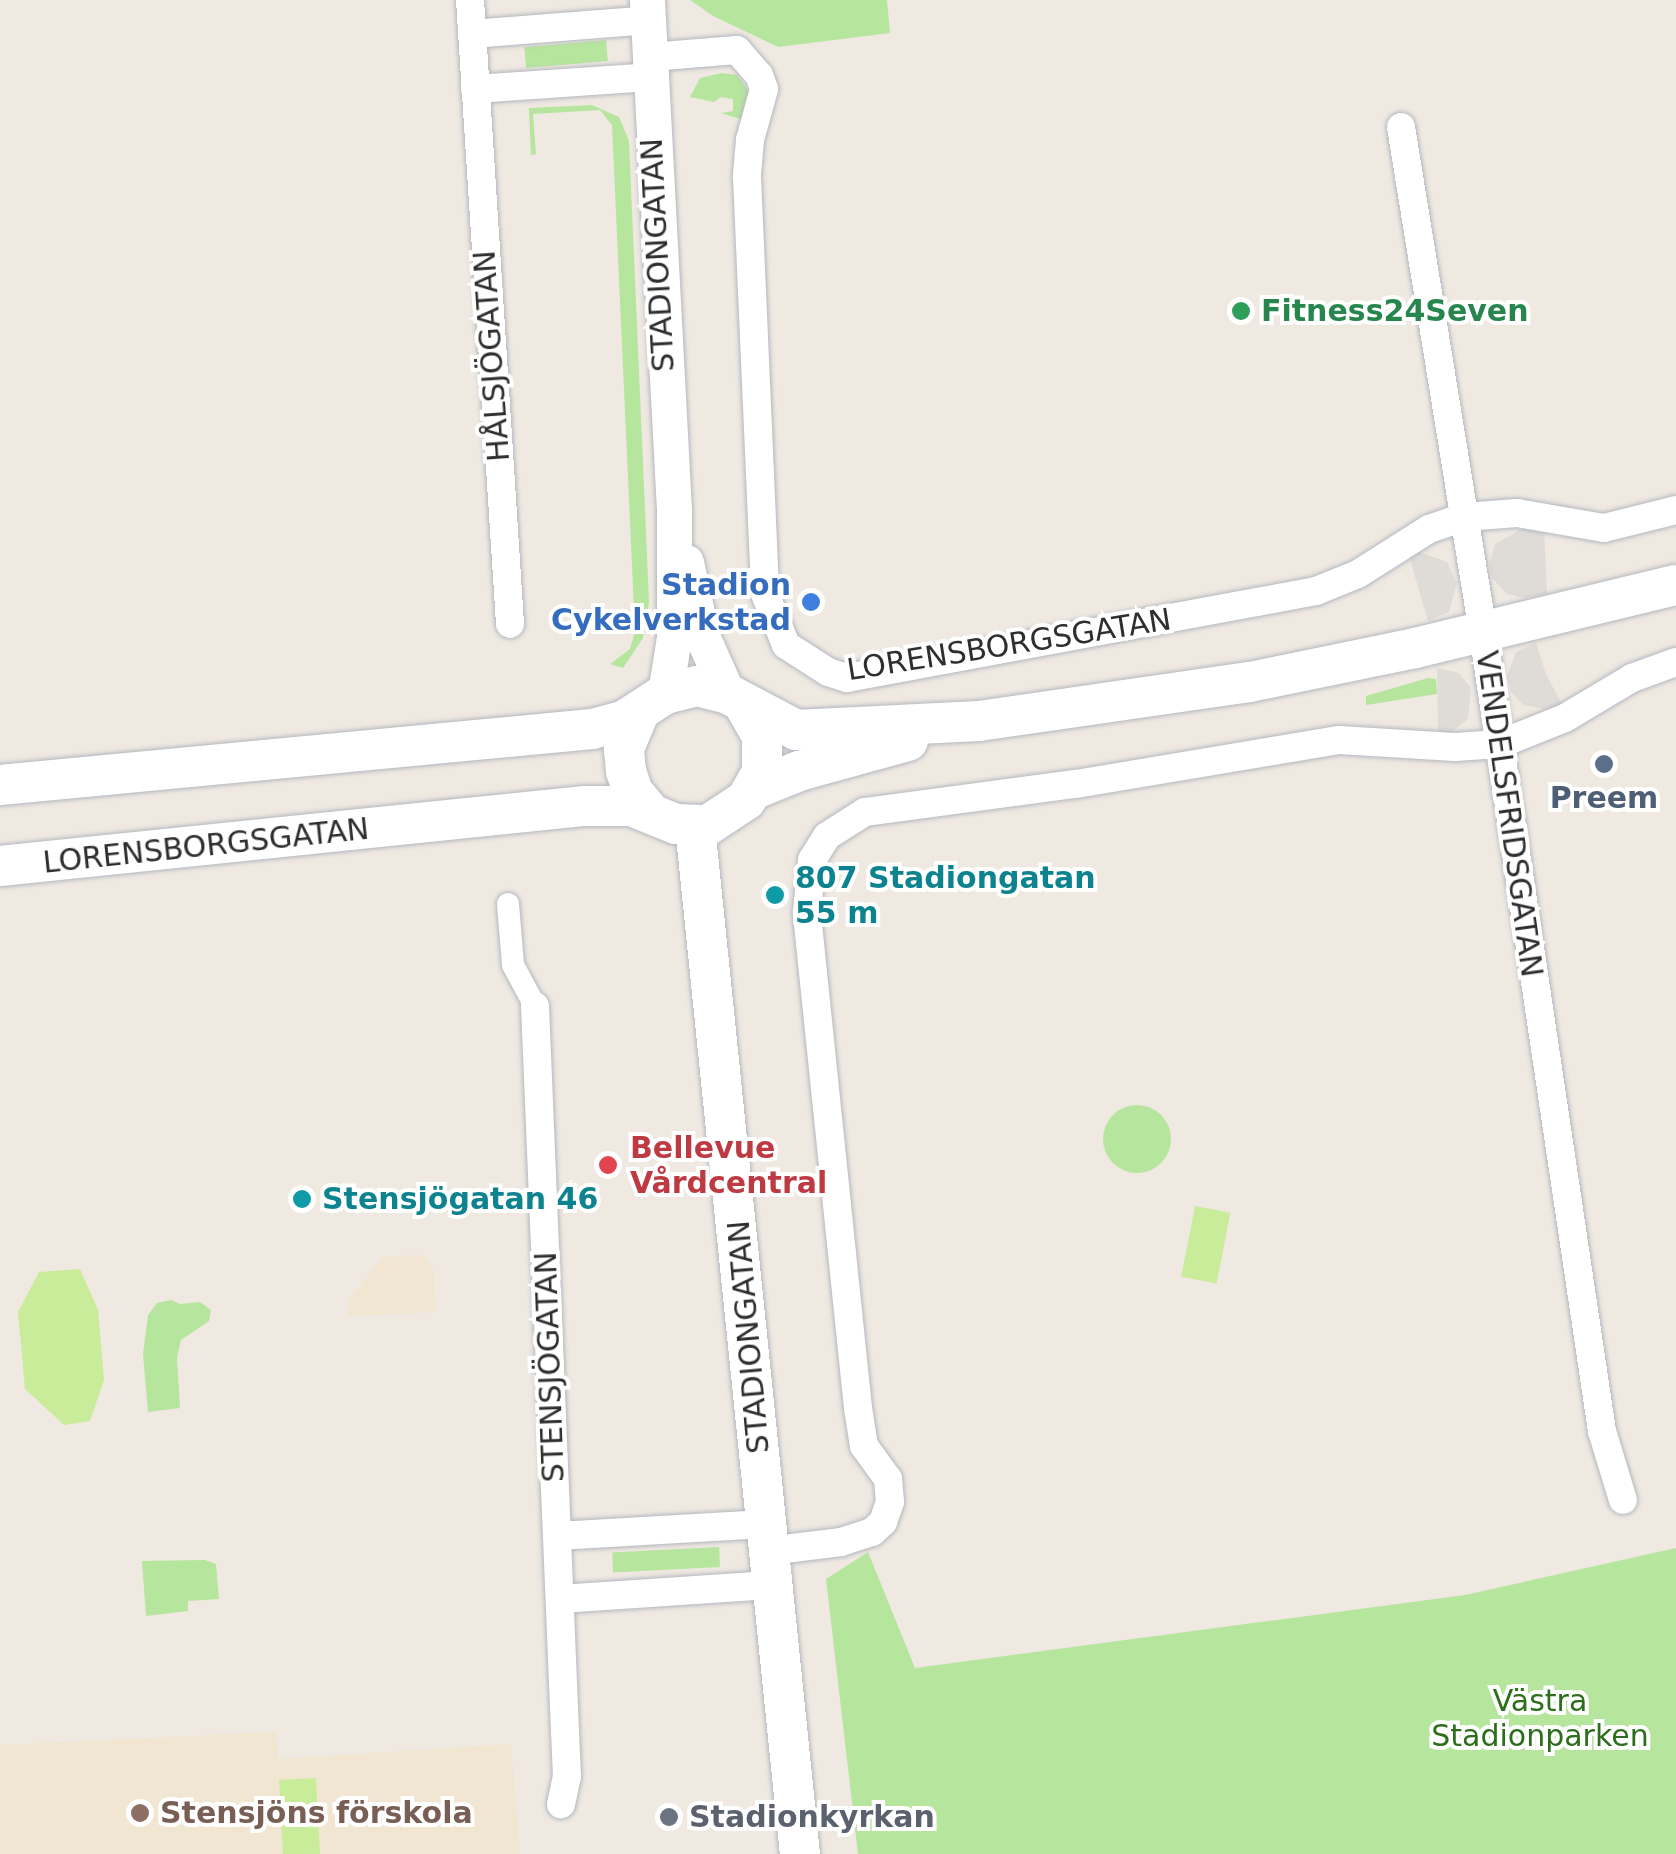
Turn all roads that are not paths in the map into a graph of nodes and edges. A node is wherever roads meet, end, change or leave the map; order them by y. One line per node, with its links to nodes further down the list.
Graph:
1 (470, 0): 3 (street, HÅLSJÖGATAN)
2 (648, 10): 3 (street); 4 (street, STADIONGATAN)
3 (472, 34): 5 (street, HÅLSJÖGATAN)
4 (650, 67): 5 (street); 7 (street, STADIONGATAN); 9 (street, LORENSBORGSGATAN)
5 (476, 89): 11 (street, HÅLSJÖGATAN)
6 (1401, 127): 9 (street, VENDELSFRIDSGATAN)
7 (674, 510): 14 (street, STADIONGATAN); 15 (street, STADIONGATAN)
8 (1676, 510): 9 (street, LORENSBORGSGATAN)
9 (1464, 517): 12 (street, VENDELSFRIDSGATAN)
10 (1676, 585): 12 (main road, LORENSBORGSGATAN)
11 (510, 624)
12 (1483, 632): 16 (main road, LORENSBORGSGATAN); 17 (street, VENDELSFRIDSGATAN)
13 (1676, 662): 17 (street)
14 (736, 700): 15 (main road, LORENSBORGSGATAN); 16 (main road, LORENSBORGSGATAN); 19 (main road)
15 (652, 704): 18 (main road, LORENSBORGSGATAN); 20 (main road)
16 (979, 721): 19 (main road, LORENSBORGSGATAN)
17 (1500, 744): 25 (street, VENDELSFRIDSGATAN); 27 (street)
18 (0, 785)
19 (755, 788): 21 (main road, LORENSBORGSGATAN)
20 (650, 812): 21 (main road, LORENSBORGSGATAN); 22 (main road, LORENSBORGSGATAN)
21 (695, 826): 27 (main road, STADIONGATAN)
22 (0, 866)
23 (508, 904): 24 (street, STENSJÖGATAN)
24 (535, 1006): 26 (street, STENSJÖGATAN)
25 (1623, 1500)
26 (558, 1536): 27 (street); 28 (street, STENSJÖGATAN)
27 (768, 1553): 28 (street); 30 (main road, STADIONGATAN)
28 (560, 1599): 29 (street, STENSJÖGATAN)
29 (560, 1804)
30 (800, 1854)

